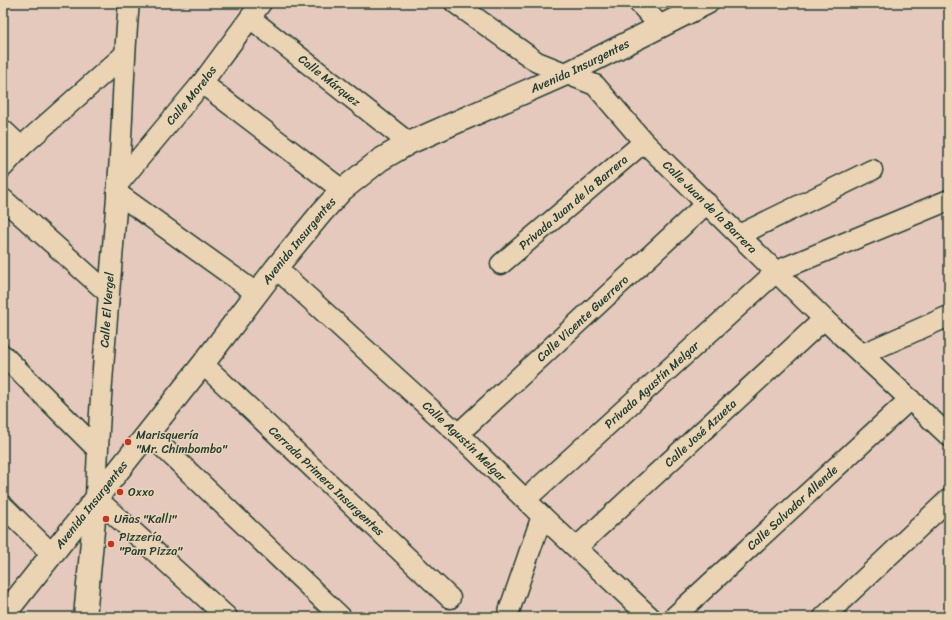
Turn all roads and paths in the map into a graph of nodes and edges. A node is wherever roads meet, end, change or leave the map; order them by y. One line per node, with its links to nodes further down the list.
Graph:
1 (129, 3): 7 (street, Calle El Vergel)
2 (455, 3): 8 (street, Calle Juan de la Barrera)
3 (639, 3): 6 (street)
4 (707, 3): 6 (street, Avenida Insurgentes)
5 (255, 10): 9 (street, Calle Morelos); 12 (street, Calle Márquez)
6 (661, 27): 8 (street, Avenida Insurgentes)
7 (124, 55): 13 (street); 16 (street, Calle El Vergel)
8 (568, 73): 11 (street, Calle Juan de la Barrera); 12 (street, Avenida Insurgentes)
9 (202, 82): 16 (street, Calle Morelos); 17 (street)
10 (3, 130): 13 (street)
11 (644, 142): 20 (street, Calle Juan de la Barrera); 22 (street, Privada Juan de la Barrera)
12 (409, 143): 17 (street, Avenida Insurgentes)
13 (21, 147): 14 (street)
14 (3, 167)
15 (872, 170): 21 (street)
16 (118, 189): 25 (street, Calle El Vergel); 26 (street)
17 (342, 190): 23 (street, Avenida Insurgentes)
18 (3, 199): 25 (street)
19 (949, 200): 24 (street)
20 (707, 203): 21 (street, Calle Juan de la Barrera); 35 (street, Calle Vicente Guerrero)
21 (740, 235): 24 (street, Calle Juan de la Barrera)
22 (502, 264)
23 (276, 268): 26 (street, Avenida Insurgentes); 35 (street, Calle Agustín Melgar)
24 (777, 270): 28 (street, Calle Juan de la Barrera); 38 (street, Privada Agustín Melgar)
25 (108, 293): 36 (street, Calle El Vergel)
26 (256, 293): 31 (street, Avenida Insurgentes)
27 (949, 316): 29 (street)
28 (824, 318): 29 (street, Calle Juan de la Barrera); 42 (street, Calle José Azueta)
29 (863, 354): 32 (street, Calle Juan de la Barrera)
30 (3, 355): 36 (street)
31 (203, 364): 34 (street, Avenida Insurgentes); 44 (street, Cerrada Primera Insurgentes)
32 (910, 399): 33 (street, Calle Juan de la Barrera); 51 (street, Calle Salvador Allende)
33 (946, 430)
34 (148, 433): 37 (street, Avenida Insurgentes); 49 (street)
35 (458, 434): 38 (street, Calle Agustín Melgar)
36 (97, 449): 37 (street, Calle El Vergel)
37 (96, 498): 43 (street, Avenida Insurgentes); 47 (street, Calle El Vergel); 48 (street)
38 (526, 498): 41 (street, Calle Agustín Melgar)
39 (949, 499): 52 (street)
40 (3, 506): 43 (street)
41 (542, 516): 42 (street, Calle Agustín Melgar); 50 (street)
42 (577, 547): 45 (street, Calle Agustín Melgar)
43 (52, 554): 46 (street, Avenida Insurgentes)
44 (450, 598)
45 (645, 615)
46 (3, 616)
47 (85, 617)
48 (227, 617)
49 (341, 617)
50 (507, 617)
51 (674, 617)
52 (824, 617)

